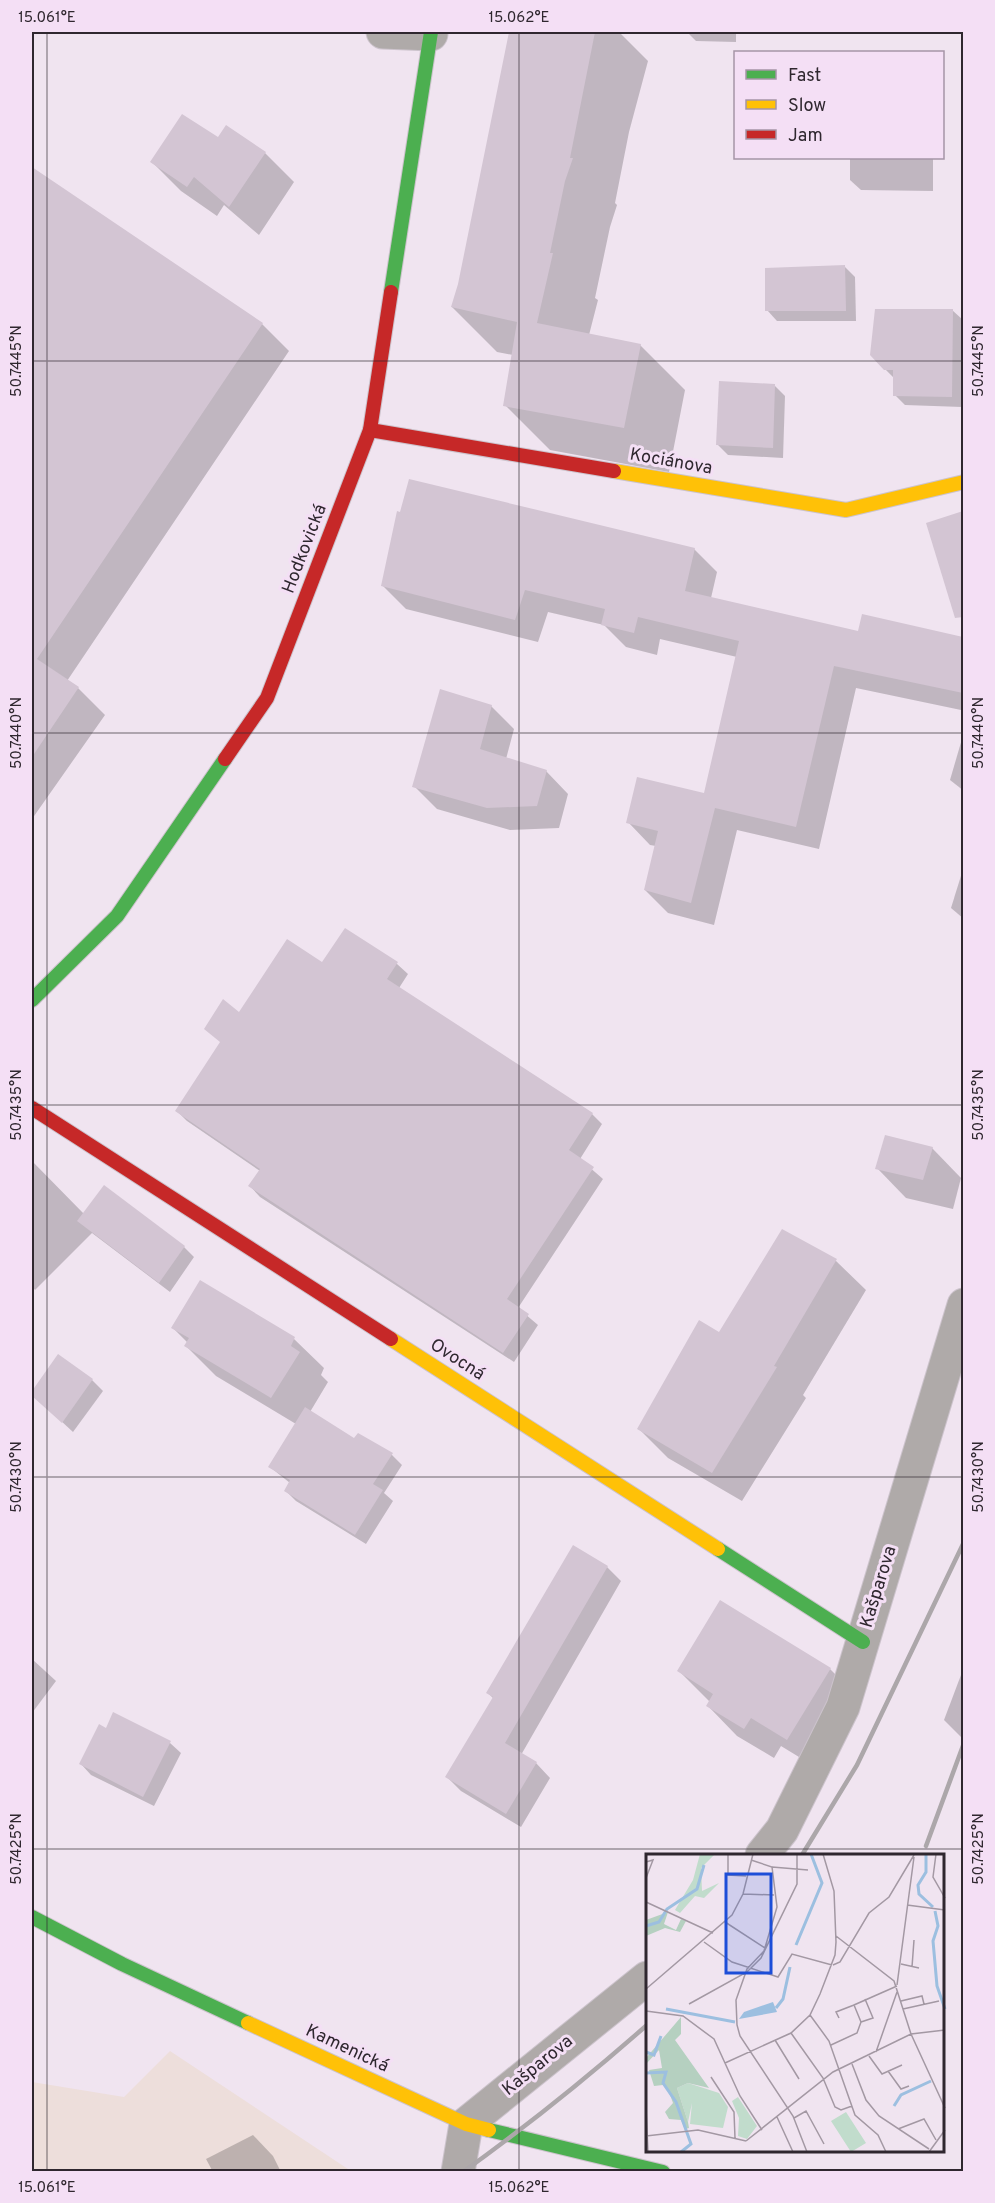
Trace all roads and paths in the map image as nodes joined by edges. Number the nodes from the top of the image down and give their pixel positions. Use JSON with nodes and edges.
{"nodes":[{"id":1,"x":383,"y":32,"type":"edge"},
{"id":2,"x":431,"y":33,"type":"edge"},
{"id":3,"x":370,"y":430,"type":"junction"},
{"id":4,"x":963,"y":482,"type":"edge"},
{"id":5,"x":32,"y":1000,"type":"edge"},
{"id":6,"x":32,"y":1108,"type":"edge"},
{"id":7,"x":963,"y":1305,"type":"edge"},
{"id":8,"x":863,"y":1642,"type":"junction"},
{"id":9,"x":763,"y":1854,"type":"edge"},
{"id":10,"x":32,"y":1917,"type":"edge"},
{"id":11,"x":646,"y":1979,"type":"edge"},
{"id":12,"x":466,"y":2124,"type":"junction"},
{"id":13,"x":458,"y":2172,"type":"edge"},
{"id":14,"x":663,"y":2172,"type":"edge"}],
"edges":[{"from":1,"to":2,"type":"street"},
{"from":2,"to":3,"type":"street","name":"Hodkovická"},
{"from":3,"to":4,"type":"street","name":"Kociánova"},
{"from":3,"to":5,"type":"street","name":"Hodkovická"},
{"from":6,"to":8,"type":"street","name":"Ovocná"},
{"from":7,"to":8,"type":"street","name":"Kašparova"},
{"from":8,"to":9,"type":"street","name":"Kašparova"},
{"from":10,"to":12,"type":"street","name":"Kamenická"},
{"from":11,"to":12,"type":"street","name":"Kašparova"},
{"from":12,"to":13,"type":"street"},
{"from":12,"to":14,"type":"street","name":"Kamenická"}]}
